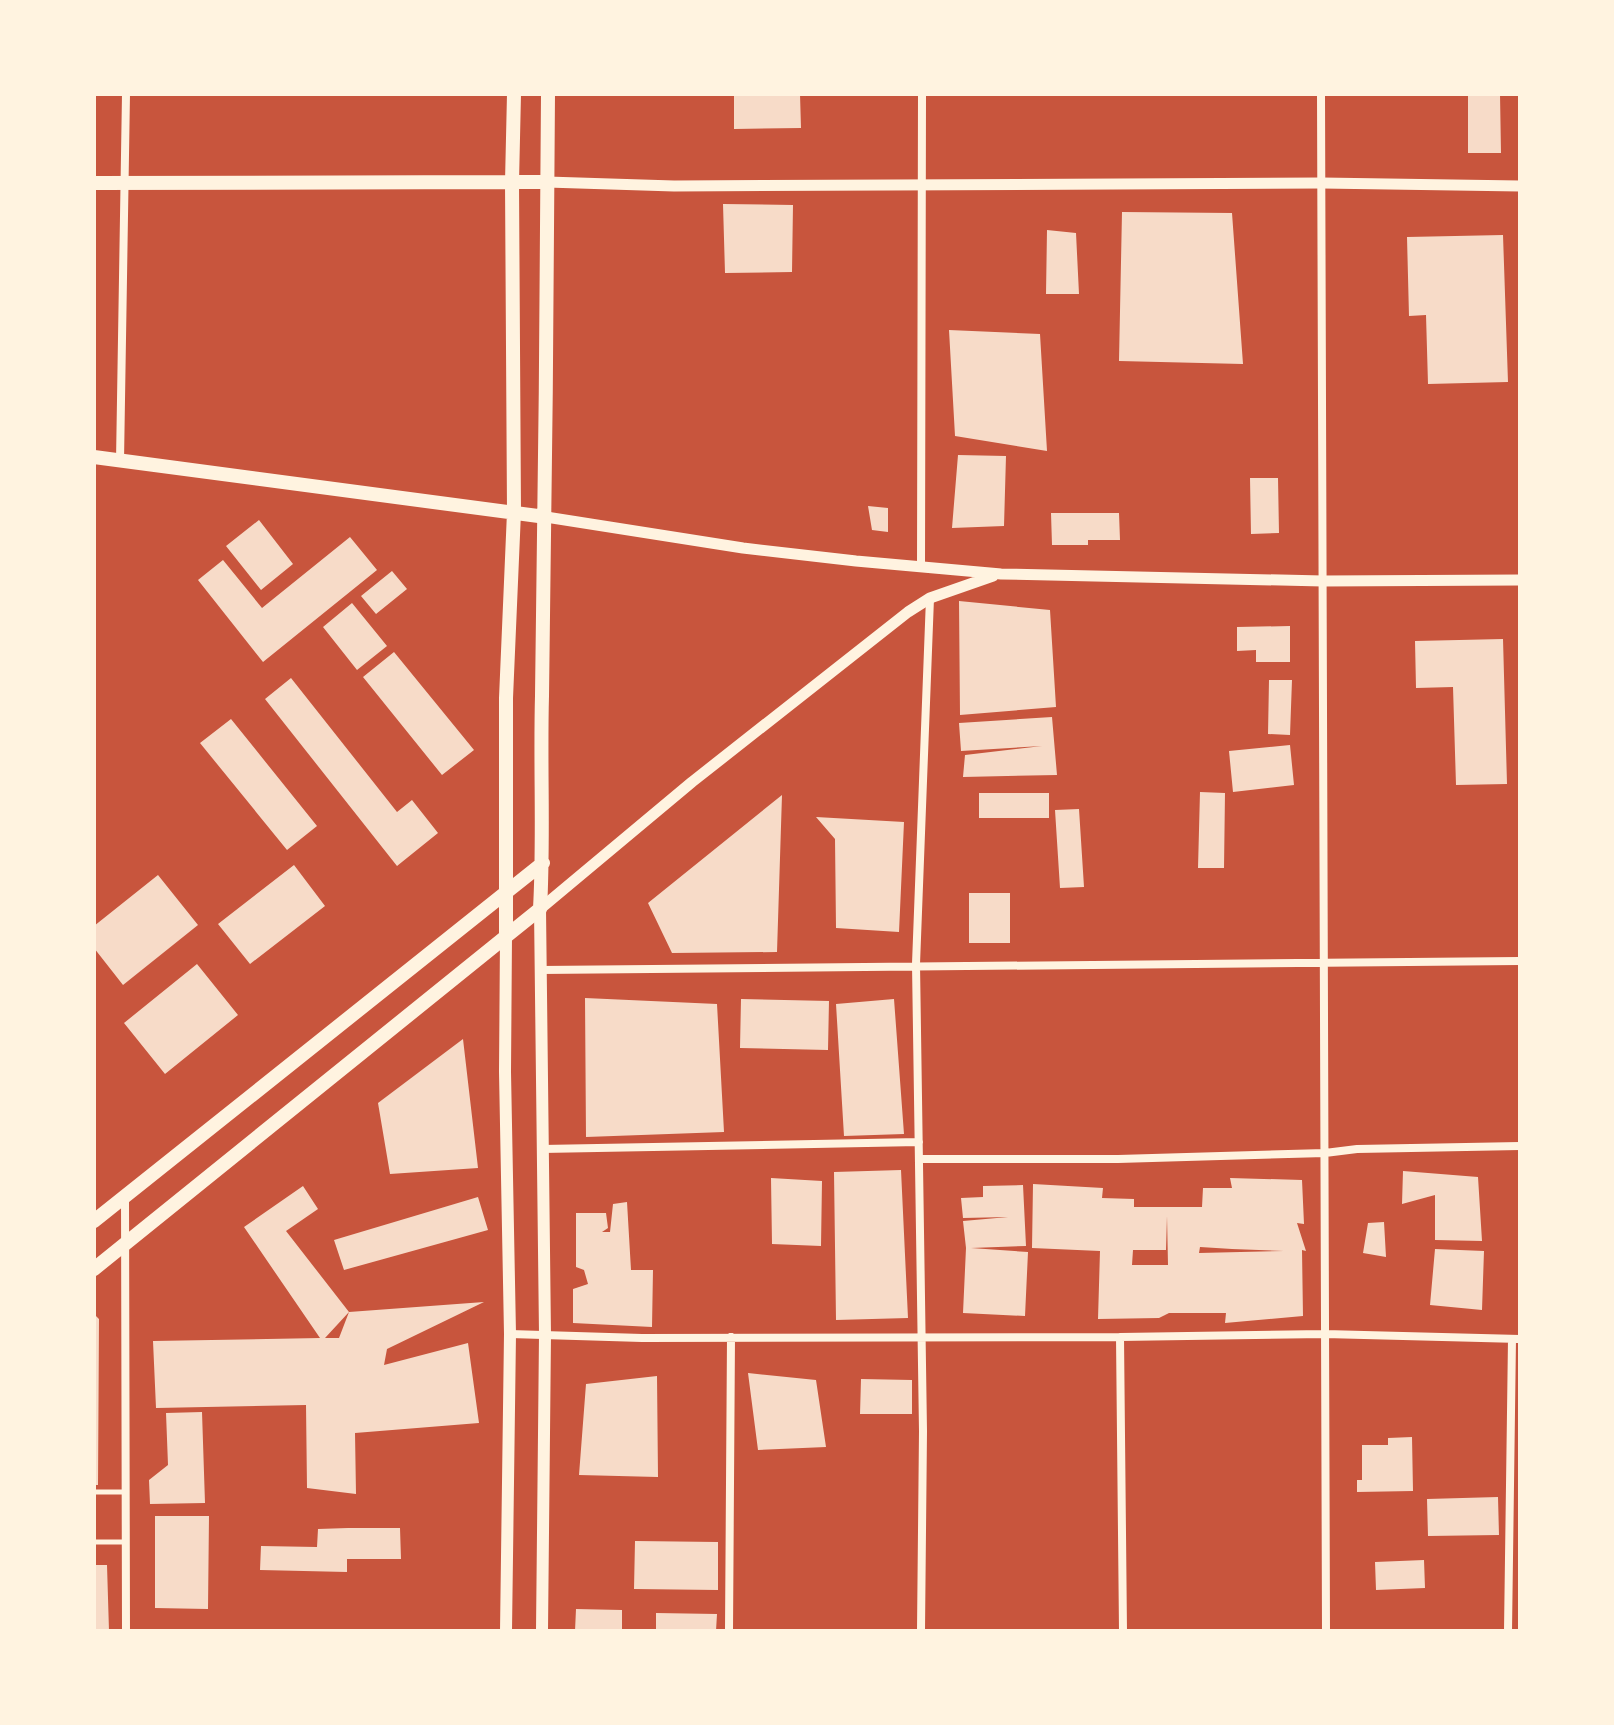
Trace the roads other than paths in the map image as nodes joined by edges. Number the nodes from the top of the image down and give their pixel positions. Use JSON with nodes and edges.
{"nodes":[{"id":1,"x":126,"y":94,"type":"edge"},
{"id":2,"x":514,"y":94,"type":"edge"},
{"id":3,"x":548,"y":94,"type":"edge"},
{"id":4,"x":922,"y":94,"type":"edge"},
{"id":5,"x":1321,"y":94,"type":"edge"},
{"id":6,"x":512,"y":182,"type":"junction"},
{"id":7,"x":547,"y":182,"type":"junction"},
{"id":8,"x":94,"y":183,"type":"edge"},
{"id":9,"x":125,"y":183,"type":"junction"},
{"id":10,"x":1322,"y":183,"type":"junction"},
{"id":11,"x":921,"y":185,"type":"junction"},
{"id":12,"x":1520,"y":186,"type":"edge"},
{"id":13,"x":94,"y":457,"type":"edge"},
{"id":14,"x":120,"y":461,"type":"junction"},
{"id":15,"x":514,"y":512,"type":"junction"},
{"id":16,"x":546,"y":517,"type":"junction"},
{"id":17,"x":921,"y":567,"type":"junction"},
{"id":18,"x":1001,"y":574,"type":"junction"},
{"id":19,"x":1520,"y":580,"type":"edge"},
{"id":20,"x":1323,"y":581,"type":"junction"},
{"id":21,"x":930,"y":598,"type":"junction"},
{"id":22,"x":543,"y":863,"type":"junction"},
{"id":23,"x":508,"y":891,"type":"junction"},
{"id":24,"x":540,"y":909,"type":"junction"},
{"id":25,"x":506,"y":936,"type":"junction"},
{"id":26,"x":1520,"y":961,"type":"edge"},
{"id":27,"x":1324,"y":963,"type":"junction"},
{"id":28,"x":916,"y":964,"type":"junction"},
{"id":29,"x":540,"y":970,"type":"junction"},
{"id":30,"x":919,"y":1142,"type":"junction"},
{"id":31,"x":1520,"y":1146,"type":"edge"},
{"id":32,"x":542,"y":1149,"type":"junction"},
{"id":33,"x":1325,"y":1153,"type":"junction"},
{"id":34,"x":919,"y":1159,"type":"junction"},
{"id":35,"x":125,"y":1196,"type":"junction"},
{"id":36,"x":94,"y":1221,"type":"edge"},
{"id":37,"x":125,"y":1245,"type":"junction"},
{"id":38,"x":94,"y":1269,"type":"edge"},
{"id":39,"x":510,"y":1334,"type":"junction"},
{"id":40,"x":1325,"y":1334,"type":"junction"},
{"id":41,"x":545,"y":1335,"type":"junction"},
{"id":42,"x":731,"y":1337,"type":"junction"},
{"id":43,"x":921,"y":1337,"type":"junction"},
{"id":44,"x":1120,"y":1337,"type":"junction"},
{"id":45,"x":1516,"y":1339,"type":"edge"},
{"id":46,"x":94,"y":1492,"type":"edge"},
{"id":47,"x":126,"y":1492,"type":"junction"},
{"id":48,"x":94,"y":1542,"type":"edge"},
{"id":49,"x":126,"y":1542,"type":"junction"},
{"id":50,"x":126,"y":1631,"type":"edge"},
{"id":51,"x":506,"y":1631,"type":"edge"},
{"id":52,"x":542,"y":1631,"type":"edge"},
{"id":53,"x":729,"y":1631,"type":"edge"},
{"id":54,"x":921,"y":1631,"type":"edge"},
{"id":55,"x":1123,"y":1631,"type":"edge"},
{"id":56,"x":1326,"y":1631,"type":"edge"},
{"id":57,"x":1508,"y":1631,"type":"edge"}],
"edges":[{"from":1,"to":9,"type":"street"},
{"from":2,"to":6,"type":"main road"},
{"from":3,"to":7,"type":"main road"},
{"from":4,"to":11,"type":"street"},
{"from":5,"to":10,"type":"street"},
{"from":6,"to":7,"type":"main road"},
{"from":6,"to":9,"type":"main road"},
{"from":6,"to":15,"type":"main road"},
{"from":7,"to":11,"type":"street"},
{"from":7,"to":16,"type":"main road"},
{"from":8,"to":9,"type":"main road"},
{"from":9,"to":14,"type":"street"},
{"from":10,"to":11,"type":"street"},
{"from":10,"to":12,"type":"street"},
{"from":10,"to":20,"type":"street"},
{"from":11,"to":17,"type":"street"},
{"from":13,"to":14,"type":"main road"},
{"from":14,"to":15,"type":"main road"},
{"from":15,"to":16,"type":"main road"},
{"from":15,"to":23,"type":"main road"},
{"from":16,"to":17,"type":"street"},
{"from":16,"to":22,"type":"main road"},
{"from":17,"to":18,"type":"street"},
{"from":18,"to":20,"type":"street"},
{"from":18,"to":21,"type":"street"},
{"from":19,"to":20,"type":"street"},
{"from":20,"to":27,"type":"street"},
{"from":21,"to":24,"type":"street"},
{"from":21,"to":28,"type":"street"},
{"from":22,"to":23,"type":"main road"},
{"from":22,"to":24,"type":"main road"},
{"from":23,"to":25,"type":"main road"},
{"from":23,"to":35,"type":"main road"},
{"from":24,"to":25,"type":"main road"},
{"from":24,"to":29,"type":"main road"},
{"from":25,"to":37,"type":"main road"},
{"from":25,"to":39,"type":"main road"},
{"from":26,"to":27,"type":"street"},
{"from":27,"to":28,"type":"street"},
{"from":27,"to":33,"type":"street"},
{"from":28,"to":29,"type":"street"},
{"from":28,"to":30,"type":"street"},
{"from":29,"to":32,"type":"main road"},
{"from":30,"to":32,"type":"street"},
{"from":30,"to":34,"type":"street"},
{"from":31,"to":33,"type":"street"},
{"from":32,"to":41,"type":"main road"},
{"from":33,"to":34,"type":"street"},
{"from":33,"to":40,"type":"street"},
{"from":34,"to":43,"type":"street"},
{"from":35,"to":36,"type":"main road"},
{"from":35,"to":37,"type":"street"},
{"from":37,"to":38,"type":"main road"},
{"from":37,"to":47,"type":"street"},
{"from":39,"to":41,"type":"street"},
{"from":39,"to":51,"type":"main road"},
{"from":40,"to":44,"type":"street"},
{"from":40,"to":45,"type":"street"},
{"from":40,"to":56,"type":"street"},
{"from":41,"to":42,"type":"street"},
{"from":41,"to":52,"type":"main road"},
{"from":42,"to":43,"type":"street"},
{"from":42,"to":53,"type":"street"},
{"from":43,"to":44,"type":"street"},
{"from":43,"to":54,"type":"street"},
{"from":44,"to":55,"type":"street"},
{"from":45,"to":57,"type":"street"},
{"from":46,"to":47,"type":"lane"},
{"from":47,"to":49,"type":"street"},
{"from":48,"to":49,"type":"lane"},
{"from":49,"to":50,"type":"street"}]}
